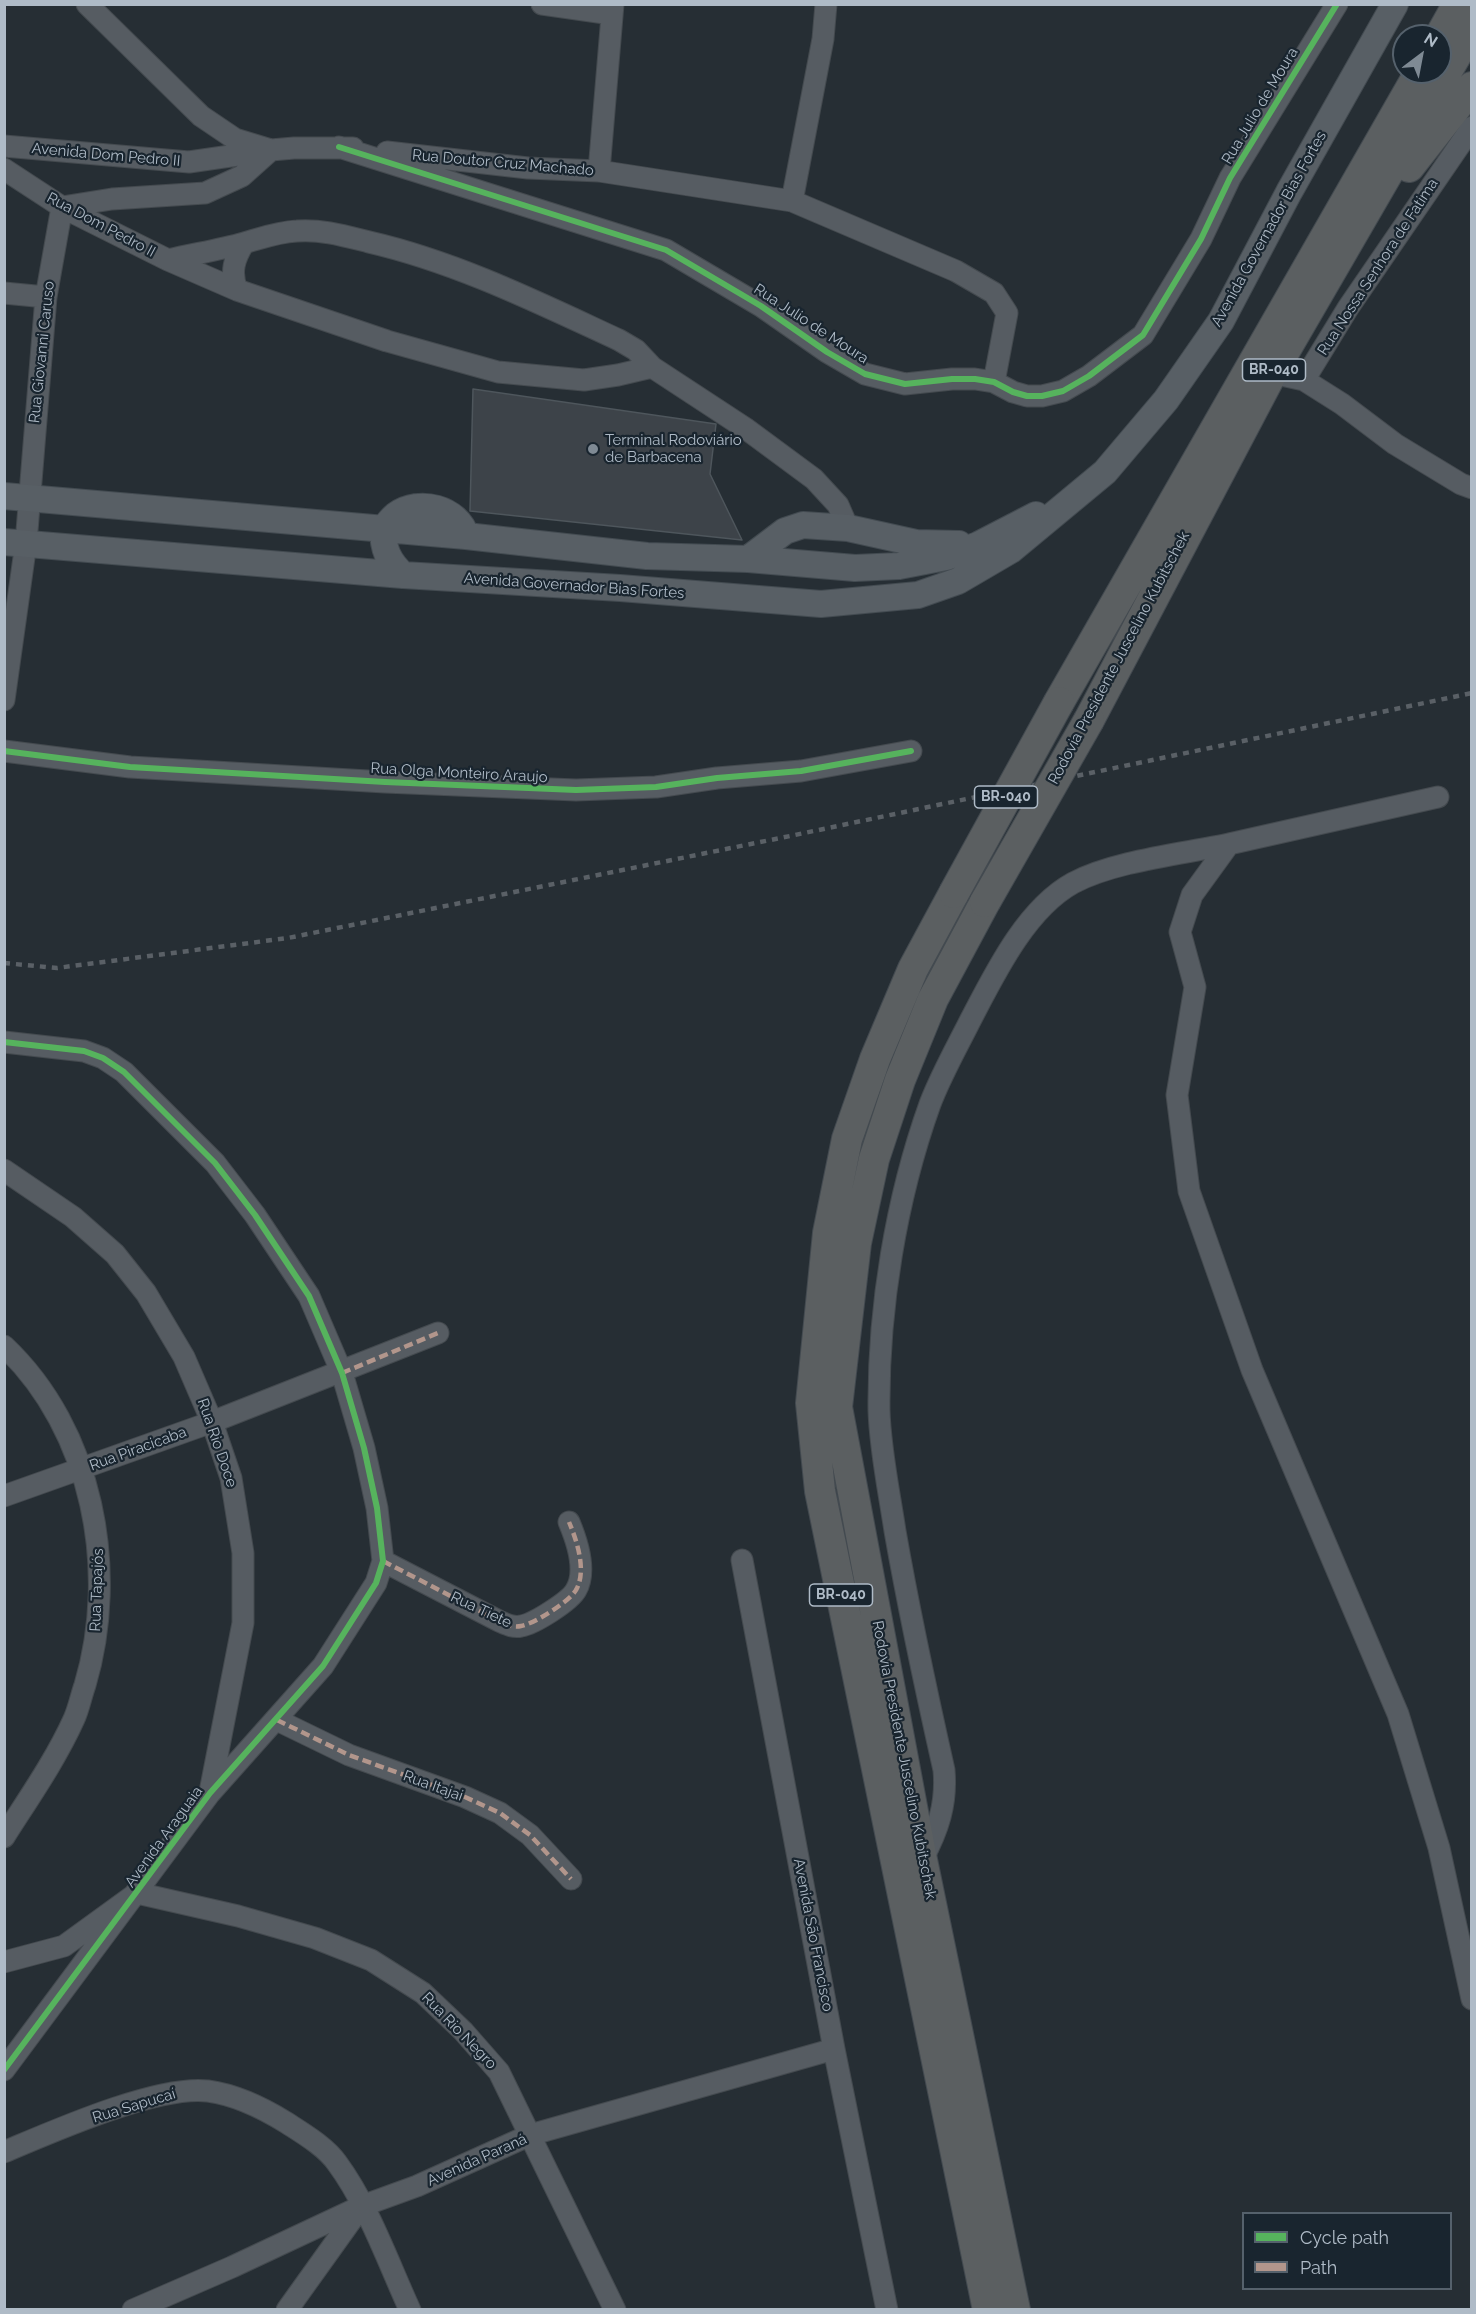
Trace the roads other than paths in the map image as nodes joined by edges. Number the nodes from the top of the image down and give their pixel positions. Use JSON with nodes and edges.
{"nodes":[{"id":1,"x":542,"y":4,"type":"edge"},
{"id":2,"x":826,"y":4,"type":"edge"},
{"id":3,"x":1337,"y":4,"type":"edge"},
{"id":4,"x":1395,"y":4,"type":"edge"},
{"id":5,"x":1458,"y":4,"type":"edge"},
{"id":6,"x":100,"y":9,"type":"edge"},
{"id":7,"x":613,"y":9,"type":"edge"},
{"id":8,"x":1447,"y":24,"type":"edge"},
{"id":9,"x":1472,"y":28,"type":"edge"},
{"id":10,"x":1413,"y":84,"type":"edge"},
{"id":11,"x":1472,"y":87,"type":"edge"},
{"id":12,"x":1472,"y":127,"type":"edge"},
{"id":13,"x":4,"y":147,"type":"edge"},
{"id":14,"x":339,"y":147,"type":"junction"},
{"id":15,"x":272,"y":150,"type":"junction"},
{"id":16,"x":4,"y":169,"type":"edge"},
{"id":17,"x":599,"y":171,"type":"junction"},
{"id":18,"x":792,"y":201,"type":"junction"},
{"id":19,"x":62,"y":207,"type":"junction"},
{"id":20,"x":244,"y":243,"type":"junction"},
{"id":21,"x":1344,"y":249,"type":"junction"},
{"id":22,"x":168,"y":260,"type":"junction"},
{"id":23,"x":237,"y":290,"type":"junction"},
{"id":24,"x":4,"y":293,"type":"edge"},
{"id":25,"x":46,"y":297,"type":"junction"},
{"id":26,"x":652,"y":366,"type":"junction"},
{"id":27,"x":1272,"y":373,"type":"junction"},
{"id":28,"x":1305,"y":380,"type":"junction"},
{"id":29,"x":994,"y":382,"type":"junction"},
{"id":30,"x":1105,"y":472,"type":"junction"},
{"id":31,"x":1472,"y":488,"type":"edge"},
{"id":32,"x":17,"y":497,"type":"edge"},
{"id":33,"x":848,"y":528,"type":"junction"},
{"id":34,"x":383,"y":530,"type":"junction"},
{"id":35,"x":15,"y":542,"type":"edge"},
{"id":36,"x":978,"y":544,"type":"junction"},
{"id":37,"x":748,"y":559,"type":"junction"},
{"id":38,"x":855,"y":568,"type":"junction"},
{"id":39,"x":403,"y":575,"type":"junction"},
{"id":40,"x":821,"y":604,"type":"junction"},
{"id":41,"x":4,"y":700,"type":"edge"},
{"id":42,"x":4,"y":751,"type":"edge"},
{"id":43,"x":911,"y":751,"type":"dead end"},
{"id":44,"x":1438,"y":797,"type":"dead end"},
{"id":45,"x":1229,"y":844,"type":"junction"},
{"id":46,"x":4,"y":1042,"type":"edge"},
{"id":47,"x":4,"y":1170,"type":"edge"},
{"id":48,"x":438,"y":1333,"type":"dead end"},
{"id":49,"x":4,"y":1346,"type":"edge"},
{"id":50,"x":342,"y":1373,"type":"junction"},
{"id":51,"x":212,"y":1422,"type":"junction"},
{"id":52,"x":82,"y":1470,"type":"junction"},
{"id":53,"x":4,"y":1496,"type":"edge"},
{"id":54,"x":569,"y":1522,"type":"dead end"},
{"id":55,"x":742,"y":1560,"type":"dead end"},
{"id":56,"x":383,"y":1561,"type":"junction"},
{"id":57,"x":277,"y":1720,"type":"junction"},
{"id":58,"x":210,"y":1792,"type":"junction"},
{"id":59,"x":4,"y":1837,"type":"edge"},
{"id":60,"x":922,"y":1860,"type":"junction"},
{"id":61,"x":571,"y":1880,"type":"dead end"},
{"id":62,"x":137,"y":1893,"type":"junction"},
{"id":63,"x":4,"y":1962,"type":"edge"},
{"id":64,"x":1472,"y":1999,"type":"edge"},
{"id":65,"x":834,"y":2049,"type":"junction"},
{"id":66,"x":4,"y":2070,"type":"edge"},
{"id":67,"x":530,"y":2135,"type":"junction"},
{"id":68,"x":4,"y":2152,"type":"edge"},
{"id":69,"x":362,"y":2206,"type":"junction"},
{"id":70,"x":133,"y":2310,"type":"edge"},
{"id":71,"x":286,"y":2310,"type":"edge"},
{"id":72,"x":410,"y":2310,"type":"edge"},
{"id":73,"x":615,"y":2310,"type":"edge"},
{"id":74,"x":887,"y":2310,"type":"edge"},
{"id":75,"x":988,"y":2310,"type":"edge"},
{"id":76,"x":1015,"y":2310,"type":"edge"}],
"edges":[{"from":1,"to":7,"type":"street"},
{"from":2,"to":18,"type":"street"},
{"from":3,"to":29,"type":"street","name":"Rua Julio de Moura"},
{"from":4,"to":30,"type":"main road","name":"Avenida Governador Bias Fortes"},
{"from":5,"to":8,"type":"highway"},
{"from":6,"to":15,"type":"street","name":"Rua Doutor Cruz Machado"},
{"from":7,"to":17,"type":"street"},
{"from":9,"to":21,"type":"highway","name":"Rodovia Presidente Juscelino Kubitschek","number":"BR-040"},
{"from":10,"to":75,"type":"highway","name":"Rodovia Presidente Juscelino Kubitschek","number":"BR-040","bridge":true},
{"from":11,"to":21,"type":"highway"},
{"from":12,"to":28,"type":"street","name":"Rua Nossa Senhora de Fatima"},
{"from":13,"to":15,"type":"street","name":"Avenida Dom Pedro II"},
{"from":14,"to":15,"type":"street","name":"Rua Doutor Cruz Machado"},
{"from":14,"to":17,"type":"street","name":"Rua Doutor Cruz Machado"},
{"from":14,"to":29,"type":"street","name":"Rua Julio de Moura"},
{"from":15,"to":19,"type":"street"},
{"from":16,"to":19,"type":"street","name":"Rua Dom Pedro II"},
{"from":17,"to":18,"type":"street","name":"Rua Doutor Cruz Machado"},
{"from":18,"to":29,"type":"street","name":"Rua Doutor Cruz Machado"},
{"from":19,"to":22,"type":"street","name":"Rua Dom Pedro II"},
{"from":19,"to":25,"type":"street","name":"Rua Giovanni Caruso"},
{"from":20,"to":22,"type":"street"},
{"from":20,"to":23,"type":"street"},
{"from":20,"to":26,"type":"street"},
{"from":21,"to":27,"type":"highway","name":"Rodovia Presidente Juscelino Kubitschek","number":"BR-040"},
{"from":22,"to":23,"type":"street","name":"Rua Dom Pedro II"},
{"from":23,"to":26,"type":"street","name":"Rua Dom Pedro II"},
{"from":24,"to":25,"type":"street"},
{"from":25,"to":32,"type":"street","name":"Rua Giovanni Caruso"},
{"from":26,"to":33,"type":"street"},
{"from":27,"to":28,"type":"street"},
{"from":27,"to":60,"type":"highway","name":"Rodovia Presidente Juscelino Kubitschek","number":"BR-040","bridge":true},
{"from":28,"to":31,"type":"street"},
{"from":30,"to":36,"type":"main road","name":"Avenida Governador Bias Fortes"},
{"from":30,"to":40,"type":"main road","name":"Avenida Governador Bias Fortes"},
{"from":32,"to":34,"type":"main road","name":"Avenida Governador Bias Fortes"},
{"from":32,"to":35,"type":"street","name":"Rua Giovanni Caruso"},
{"from":33,"to":36,"type":"main road"},
{"from":33,"to":37,"type":"main road"},
{"from":33,"to":38,"type":"main road"},
{"from":34,"to":37,"type":"main road","name":"Avenida Governador Bias Fortes"},
{"from":34,"to":39,"type":"main road"},
{"from":35,"to":39,"type":"main road","name":"Avenida Governador Bias Fortes"},
{"from":35,"to":41,"type":"street","name":"Rua Giovanni Caruso"},
{"from":36,"to":38,"type":"main road","name":"Avenida Governador Bias Fortes"},
{"from":37,"to":38,"type":"main road","name":"Avenida Governador Bias Fortes"},
{"from":38,"to":40,"type":"main road"},
{"from":39,"to":40,"type":"main road","name":"Avenida Governador Bias Fortes"},
{"from":42,"to":43,"type":"street","name":"Rua Olga Monteiro Araujo"},
{"from":44,"to":45,"type":"street"},
{"from":45,"to":60,"type":"street"},
{"from":45,"to":64,"type":"street"},
{"from":46,"to":50,"type":"street"},
{"from":47,"to":51,"type":"street","name":"Rua Rio Doce"},
{"from":48,"to":50,"type":"street","name":"Rua Piracicaba"},
{"from":49,"to":52,"type":"street","name":"Rua Tapajós"},
{"from":50,"to":51,"type":"street","name":"Rua Piracicaba"},
{"from":50,"to":56,"type":"street"},
{"from":51,"to":52,"type":"street","name":"Rua Piracicaba"},
{"from":51,"to":58,"type":"street","name":"Rua Rio Doce"},
{"from":52,"to":53,"type":"street","name":"Rua Piracicaba"},
{"from":52,"to":59,"type":"street","name":"Rua Tapajós"},
{"from":54,"to":56,"type":"street","name":"Rua Tiete"},
{"from":55,"to":65,"type":"street","name":"Avenida São Francisco"},
{"from":56,"to":57,"type":"street","name":"Avenida Araguaia"},
{"from":57,"to":58,"type":"street","name":"Avenida Araguaia"},
{"from":57,"to":61,"type":"street","name":"Rua Itajai"},
{"from":58,"to":62,"type":"street","name":"Avenida Araguaia"},
{"from":60,"to":76,"type":"highway","name":"Rodovia Presidente Juscelino Kubitschek","number":"BR-040"},
{"from":62,"to":63,"type":"street"},
{"from":62,"to":66,"type":"street","name":"Avenida Araguaia"},
{"from":62,"to":67,"type":"street","name":"Rua Rio Negro"},
{"from":65,"to":67,"type":"street","name":"Avenida Paraná"},
{"from":65,"to":74,"type":"street","name":"Avenida São Francisco"},
{"from":67,"to":69,"type":"street","name":"Avenida Paraná"},
{"from":67,"to":73,"type":"street","name":"Rua Rio Negro"},
{"from":68,"to":69,"type":"street","name":"Rua Sapucaí"},
{"from":69,"to":70,"type":"street","name":"Avenida Paraná"},
{"from":69,"to":71,"type":"street"},
{"from":69,"to":72,"type":"street","name":"Rua Sapucaí"}]}
